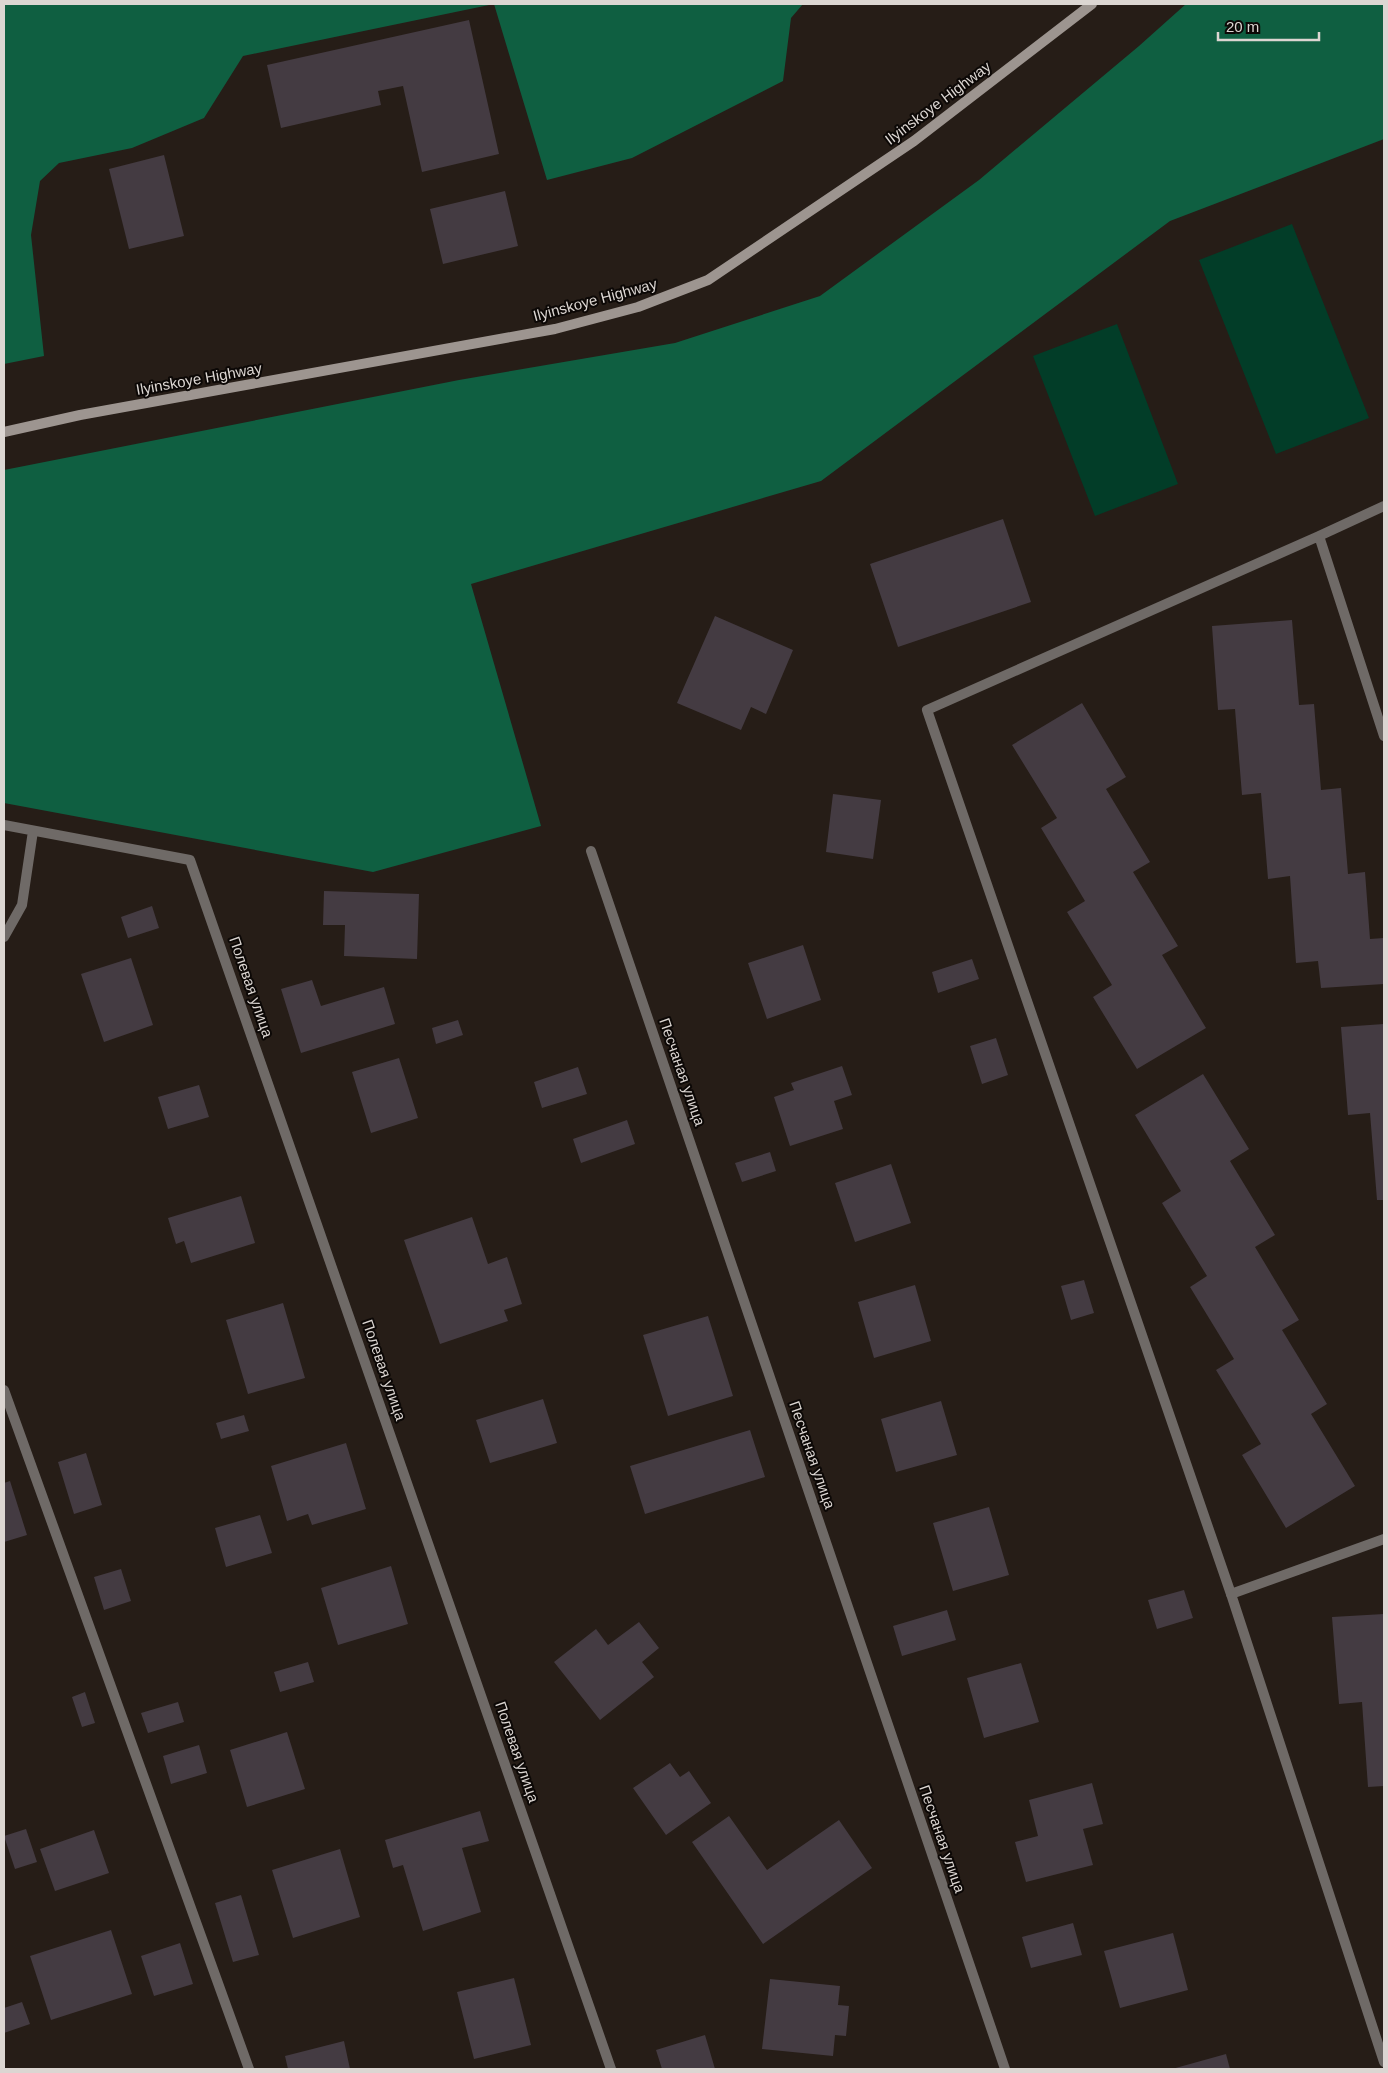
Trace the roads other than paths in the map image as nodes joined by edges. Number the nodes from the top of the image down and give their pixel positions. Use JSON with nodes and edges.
{"nodes":[{"id":1,"x":1092,"y":4,"type":"edge"},
{"id":2,"x":4,"y":432,"type":"edge"},
{"id":3,"x":1384,"y":506,"type":"edge"},
{"id":4,"x":1319,"y":536,"type":"junction"},
{"id":5,"x":1384,"y":736,"type":"edge"},
{"id":6,"x":4,"y":825,"type":"edge"},
{"id":7,"x":33,"y":831,"type":"junction"},
{"id":8,"x":591,"y":851,"type":"dead end"},
{"id":9,"x":4,"y":936,"type":"edge"},
{"id":10,"x":4,"y":1390,"type":"edge"},
{"id":11,"x":1384,"y":1539,"type":"edge"},
{"id":12,"x":1231,"y":1594,"type":"junction"},
{"id":13,"x":1384,"y":2062,"type":"edge"},
{"id":14,"x":250,"y":2069,"type":"edge"},
{"id":15,"x":611,"y":2069,"type":"edge"},
{"id":16,"x":1005,"y":2069,"type":"edge"}],
"edges":[{"from":1,"to":2,"type":"main road","name":"Ilyinskoye Highway"},
{"from":3,"to":4,"type":"street"},
{"from":4,"to":5,"type":"street"},
{"from":4,"to":12,"type":"street"},
{"from":6,"to":7,"type":"street","name":"Полевая улица"},
{"from":7,"to":9,"type":"street"},
{"from":7,"to":15,"type":"street","name":"Полевая улица"},
{"from":8,"to":16,"type":"street","name":"Песчаная улица"},
{"from":10,"to":14,"type":"street"},
{"from":11,"to":12,"type":"street"},
{"from":12,"to":13,"type":"street"}]}
